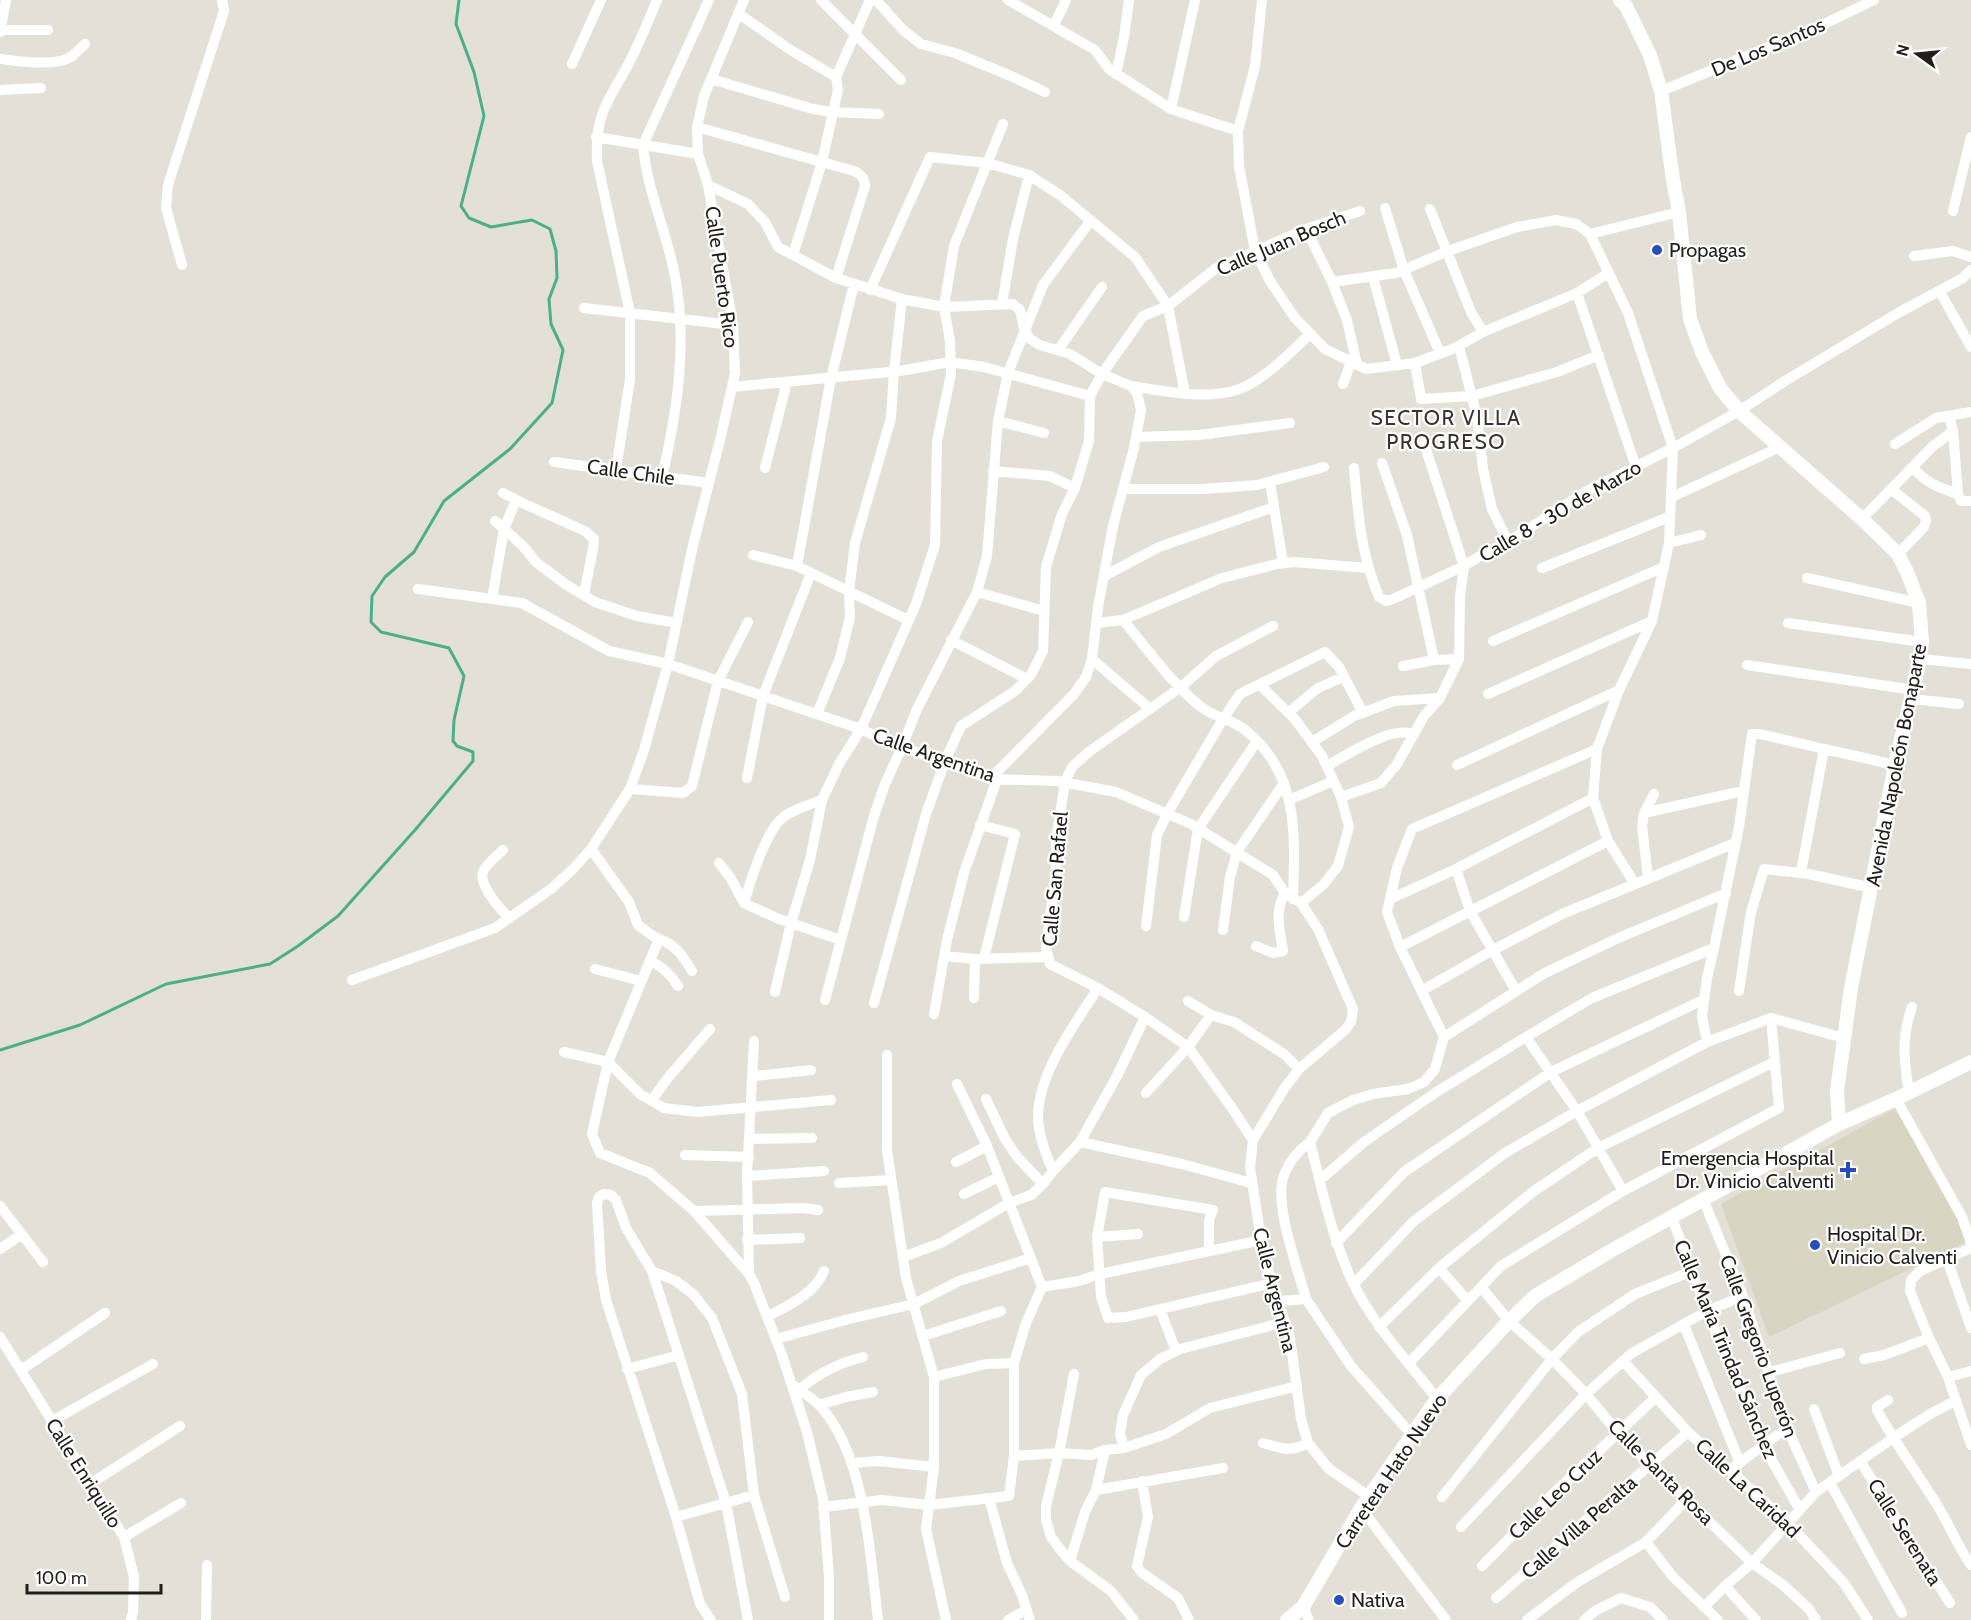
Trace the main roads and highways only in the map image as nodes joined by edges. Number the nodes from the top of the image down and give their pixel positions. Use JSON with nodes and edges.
{"nodes":[{"id":1,"x":1620,"y":0,"type":"edge"},
{"id":2,"x":1971,"y":1062,"type":"edge"},
{"id":3,"x":1839,"y":1124,"type":"junction"},
{"id":4,"x":1287,"y":1620,"type":"edge"}],
"edges":[{"from":1,"to":3,"type":"main road","name":"Avenida Napoleón Bonaparte"},
{"from":2,"to":3,"type":"main road","name":"Carretera Hato Nuevo"},
{"from":3,"to":4,"type":"main road","name":"Carretera Hato Nuevo"}]}
